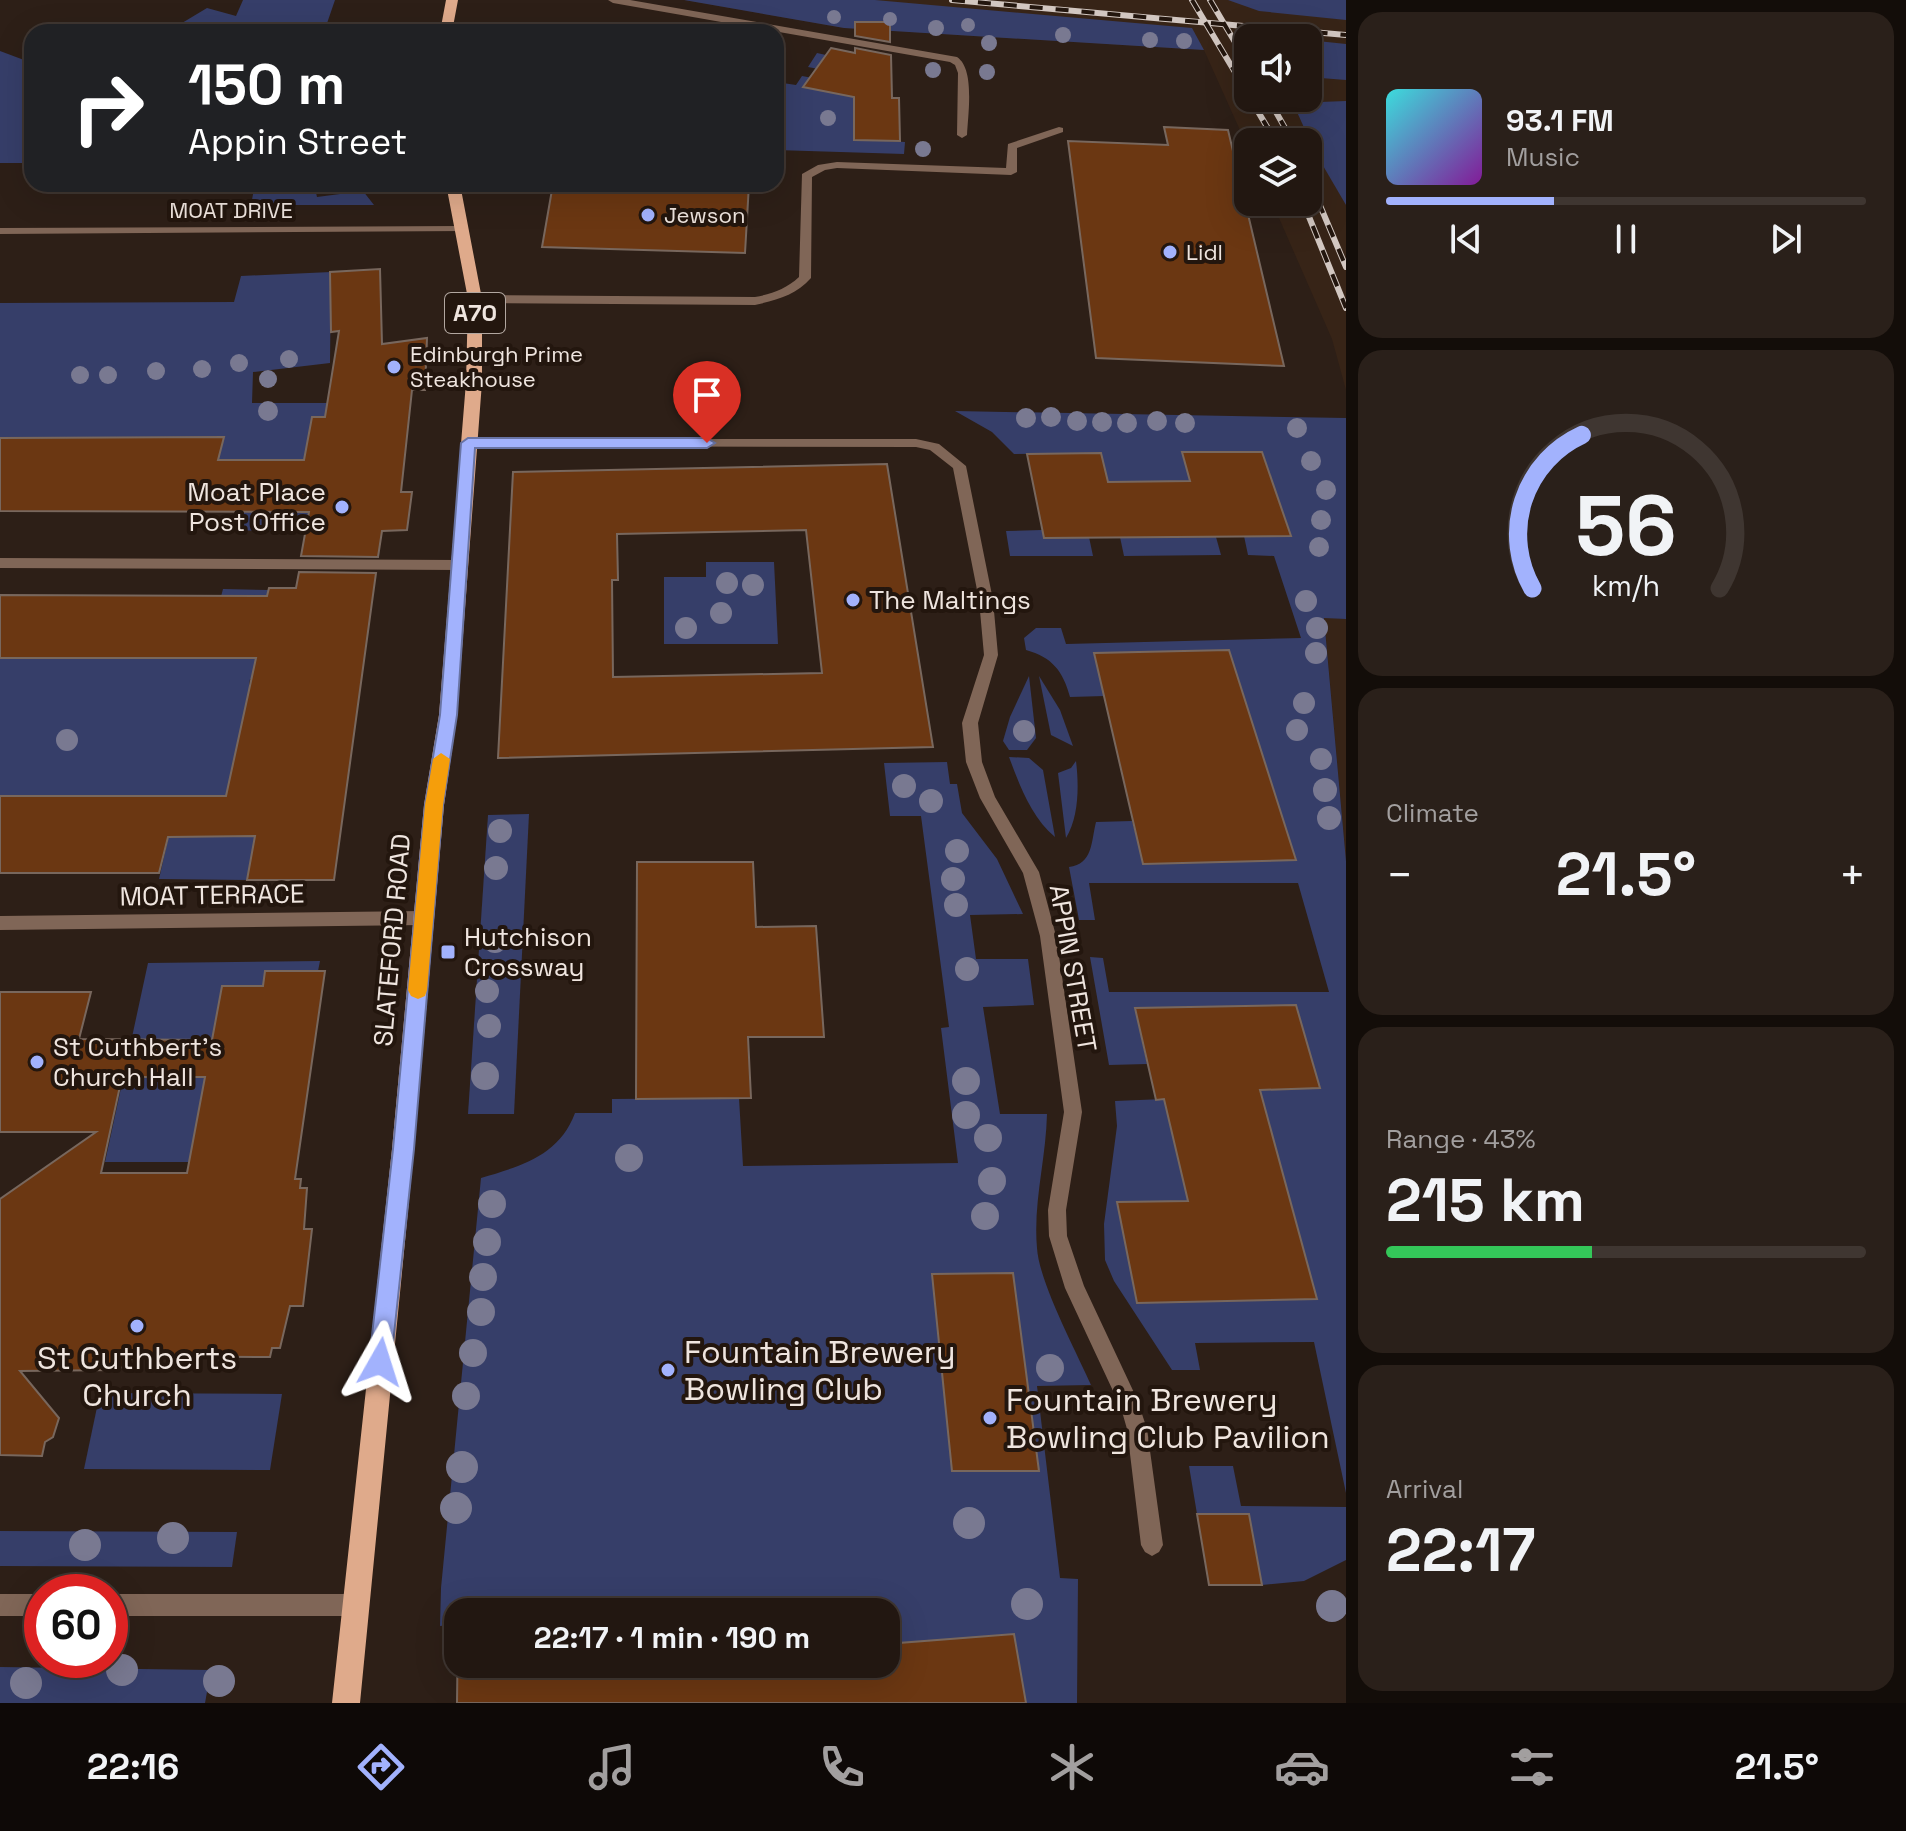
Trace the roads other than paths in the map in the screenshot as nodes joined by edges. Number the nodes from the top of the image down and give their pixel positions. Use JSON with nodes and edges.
{"nodes":[{"id":1,"x":452,"y":0,"type":"edge"},
{"id":2,"x":613,"y":0,"type":"edge"},
{"id":3,"x":448,"y":24,"type":"edge"},
{"id":4,"x":751,"y":24,"type":"edge"},
{"id":5,"x":784,"y":30,"type":"edge"},
{"id":6,"x":1059,"y":130,"type":"dead end"},
{"id":7,"x":962,"y":135,"type":"dead end"},
{"id":8,"x":455,"y":192,"type":"edge"},
{"id":9,"x":462,"y":229,"type":"junction"},
{"id":10,"x":0,"y":231,"type":"edge"},
{"id":11,"x":475,"y":299,"type":"junction"},
{"id":12,"x":468,"y":443,"type":"junction"},
{"id":13,"x":0,"y":563,"type":"edge"},
{"id":14,"x":460,"y":565,"type":"junction"},
{"id":15,"x":424,"y":918,"type":"junction"},
{"id":16,"x":0,"y":923,"type":"edge"},
{"id":17,"x":1152,"y":1545,"type":"dead end"},
{"id":18,"x":0,"y":1605,"type":"edge"},
{"id":19,"x":24,"y":1605,"type":"edge"},
{"id":20,"x":128,"y":1605,"type":"edge"},
{"id":21,"x":354,"y":1605,"type":"junction"},
{"id":22,"x":346,"y":1703,"type":"edge"}],
"edges":[{"from":1,"to":3,"type":"main road"},
{"from":2,"to":4,"type":"street"},
{"from":5,"to":7,"type":"street"},
{"from":6,"to":11,"type":"street"},
{"from":8,"to":9,"type":"main road","name":"SLATEFORD ROAD","number":"A70"},
{"from":9,"to":10,"type":"street","name":"MOAT DRIVE"},
{"from":9,"to":11,"type":"main road","name":"SLATEFORD ROAD","number":"A70"},
{"from":11,"to":12,"type":"main road","name":"SLATEFORD ROAD","number":"A70"},
{"from":12,"to":14,"type":"main road","name":"SLATEFORD ROAD","number":"A70"},
{"from":12,"to":17,"type":"street","name":"APPIN STREET"},
{"from":13,"to":14,"type":"street"},
{"from":14,"to":15,"type":"main road","name":"SLATEFORD ROAD","number":"A70"},
{"from":15,"to":16,"type":"street","name":"MOAT TERRACE"},
{"from":15,"to":21,"type":"main road","name":"SLATEFORD ROAD","number":"A70"},
{"from":18,"to":19,"type":"street"},
{"from":20,"to":21,"type":"street"},
{"from":21,"to":22,"type":"main road","name":"SLATEFORD ROAD","number":"A70"}]}
